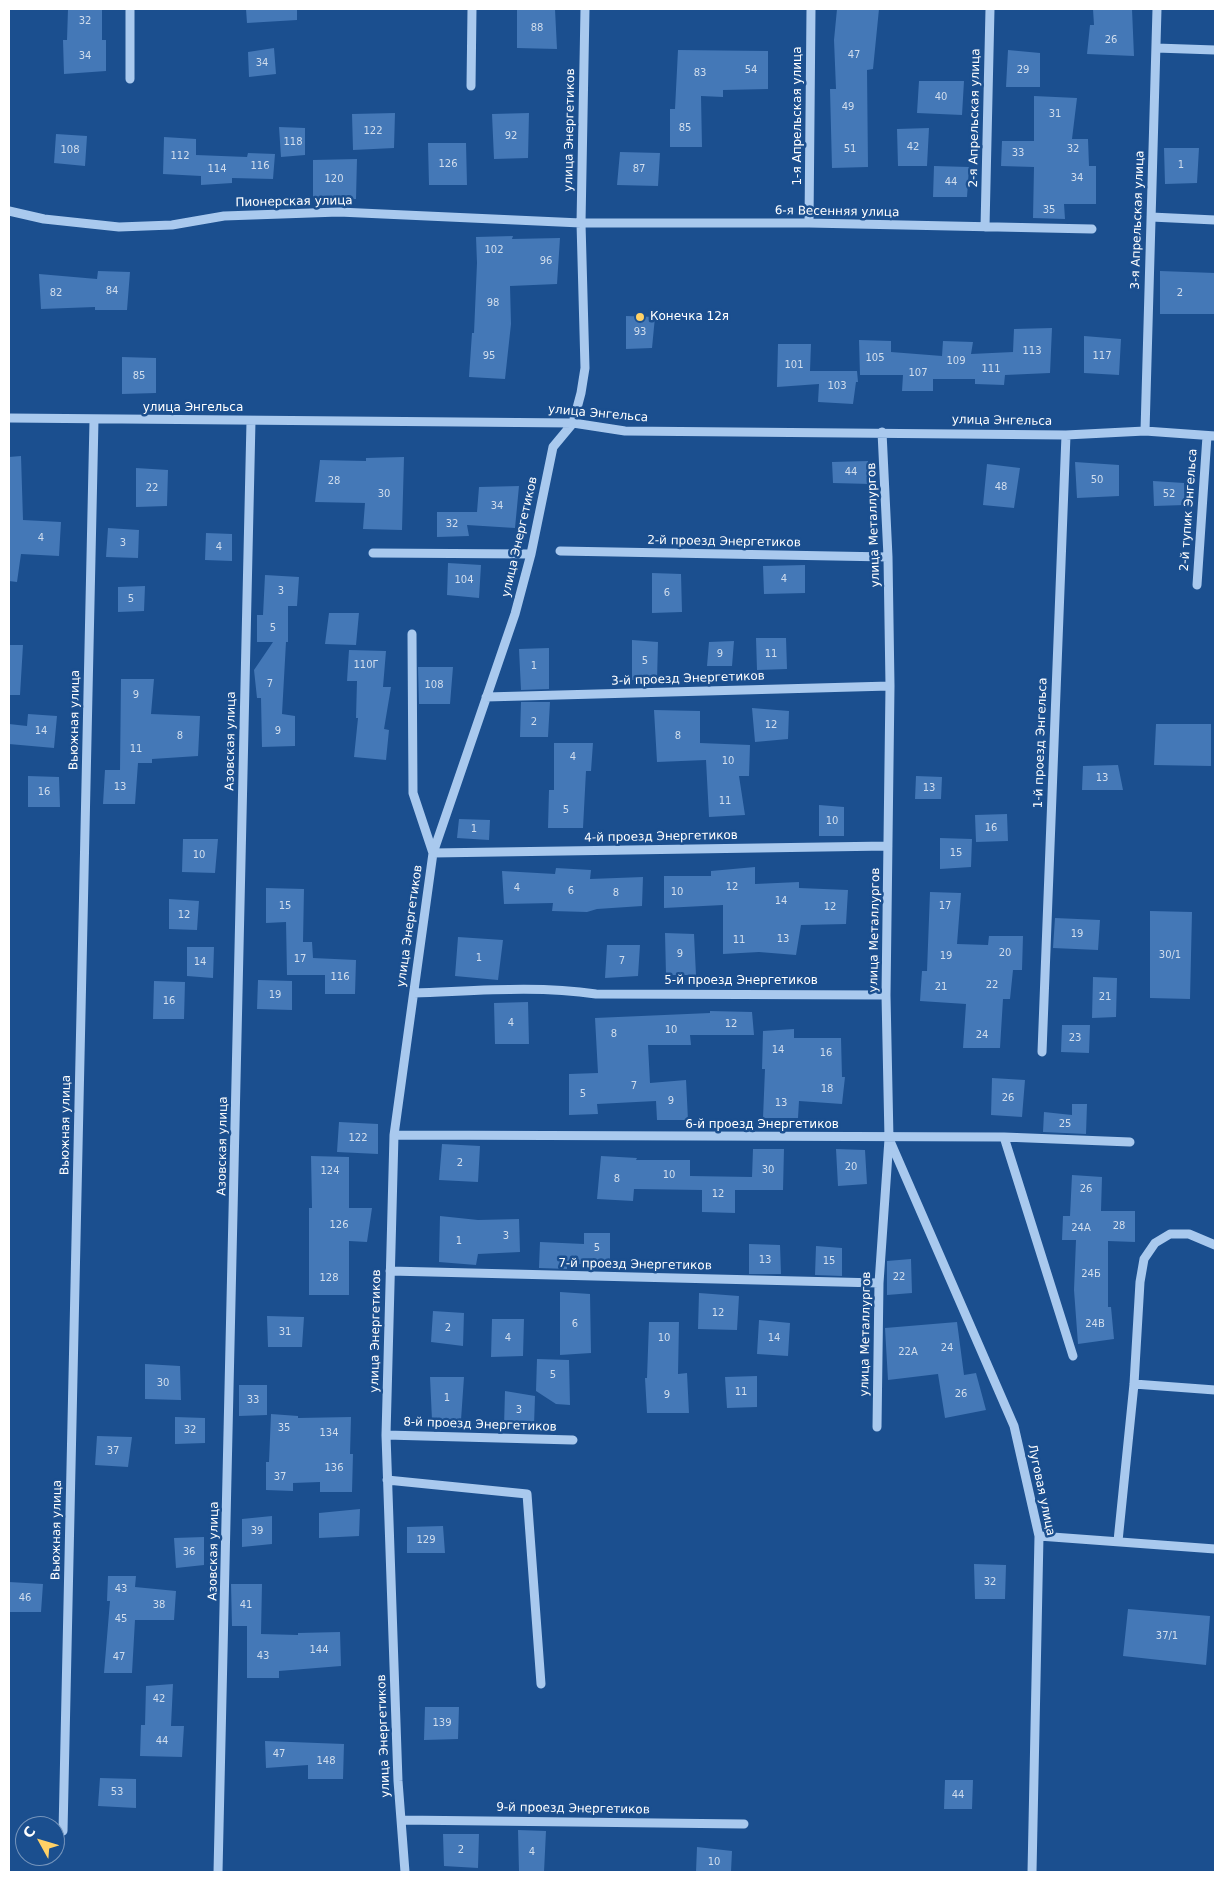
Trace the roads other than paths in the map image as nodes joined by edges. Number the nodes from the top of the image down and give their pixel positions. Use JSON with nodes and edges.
{"nodes":[{"id":1,"x":130,"y":9,"type":"edge"},
{"id":2,"x":472,"y":9,"type":"edge"},
{"id":3,"x":585,"y":9,"type":"edge"},
{"id":4,"x":811,"y":9,"type":"edge"},
{"id":5,"x":990,"y":9,"type":"edge"},
{"id":6,"x":1157,"y":9,"type":"edge"},
{"id":7,"x":1156,"y":48,"type":"junction"},
{"id":8,"x":1215,"y":50,"type":"edge"},
{"id":9,"x":130,"y":79,"type":"dead end"},
{"id":10,"x":471,"y":86,"type":"dead end"},
{"id":11,"x":9,"y":211,"type":"edge"},
{"id":12,"x":1150,"y":217,"type":"junction"},
{"id":13,"x":1215,"y":220,"type":"edge"},
{"id":14,"x":581,"y":223,"type":"junction"},
{"id":15,"x":810,"y":223,"type":"junction"},
{"id":16,"x":986,"y":227,"type":"junction"},
{"id":17,"x":1092,"y":228,"type":"dead end"},
{"id":18,"x":9,"y":418,"type":"edge"},
{"id":19,"x":94,"y":420,"type":"junction"},
{"id":20,"x":251,"y":421,"type":"junction"},
{"id":21,"x":573,"y":423,"type":"junction"},
{"id":22,"x":1145,"y":431,"type":"junction"},
{"id":23,"x":882,"y":432,"type":"junction"},
{"id":24,"x":1066,"y":435,"type":"junction"},
{"id":25,"x":1211,"y":436,"type":"edge"},
{"id":26,"x":560,"y":551,"type":"dead end"},
{"id":27,"x":373,"y":553,"type":"dead end"},
{"id":28,"x":531,"y":554,"type":"junction"},
{"id":29,"x":888,"y":557,"type":"junction"},
{"id":30,"x":1197,"y":585,"type":"dead end"},
{"id":31,"x":412,"y":634,"type":"dead end"},
{"id":32,"x":890,"y":686,"type":"junction"},
{"id":33,"x":486,"y":697,"type":"junction"},
{"id":34,"x":888,"y":846,"type":"junction"},
{"id":35,"x":433,"y":853,"type":"junction"},
{"id":36,"x":414,"y":993,"type":"junction"},
{"id":37,"x":886,"y":995,"type":"junction"},
{"id":38,"x":1042,"y":1052,"type":"dead end"},
{"id":39,"x":394,"y":1135,"type":"junction"},
{"id":40,"x":1004,"y":1137,"type":"junction"},
{"id":41,"x":889,"y":1139,"type":"junction"},
{"id":42,"x":1130,"y":1142,"type":"dead end"},
{"id":43,"x":1215,"y":1245,"type":"edge"},
{"id":44,"x":390,"y":1271,"type":"junction"},
{"id":45,"x":879,"y":1283,"type":"junction"},
{"id":46,"x":1073,"y":1356,"type":"dead end"},
{"id":47,"x":1134,"y":1384,"type":"junction"},
{"id":48,"x":1215,"y":1390,"type":"edge"},
{"id":49,"x":877,"y":1427,"type":"dead end"},
{"id":50,"x":386,"y":1435,"type":"junction"},
{"id":51,"x":573,"y":1440,"type":"dead end"},
{"id":52,"x":387,"y":1480,"type":"junction"},
{"id":53,"x":1040,"y":1536,"type":"junction"},
{"id":54,"x":1118,"y":1542,"type":"junction"},
{"id":55,"x":1215,"y":1549,"type":"edge"},
{"id":56,"x":540,"y":1684,"type":"dead end"},
{"id":57,"x":63,"y":1816,"type":"edge"},
{"id":58,"x":401,"y":1820,"type":"junction"},
{"id":59,"x":744,"y":1824,"type":"dead end"},
{"id":60,"x":218,"y":1872,"type":"edge"},
{"id":61,"x":405,"y":1872,"type":"edge"},
{"id":62,"x":1032,"y":1872,"type":"edge"}],
"edges":[{"from":1,"to":9,"type":"street"},
{"from":2,"to":10,"type":"street"},
{"from":3,"to":14,"type":"street","name":"улица Энергетиков"},
{"from":4,"to":15,"type":"street","name":"1-я Апрельская улица"},
{"from":5,"to":16,"type":"street","name":"2-я Апрельская улица"},
{"from":6,"to":7,"type":"street","name":"3-я Апрельская улица"},
{"from":7,"to":8,"type":"street"},
{"from":7,"to":12,"type":"street","name":"3-я Апрельская улица"},
{"from":11,"to":14,"type":"street","name":"Пионерская улица"},
{"from":12,"to":13,"type":"street"},
{"from":12,"to":22,"type":"street","name":"3-я Апрельская улица"},
{"from":14,"to":15,"type":"street","name":"6-я Весенняя улица"},
{"from":14,"to":21,"type":"street","name":"улица Энергетиков"},
{"from":15,"to":16,"type":"street","name":"6-я Весенняя улица"},
{"from":16,"to":17,"type":"street","name":"6-я Весенняя улица"},
{"from":18,"to":19,"type":"street","name":"улица Энгельса"},
{"from":19,"to":20,"type":"street","name":"улица Энгельса"},
{"from":19,"to":57,"type":"street","name":"Вьюжная улица"},
{"from":20,"to":21,"type":"street","name":"улица Энгельса"},
{"from":20,"to":60,"type":"street","name":"Азовская улица"},
{"from":21,"to":23,"type":"street","name":"улица Энгельса"},
{"from":21,"to":28,"type":"street","name":"улица Энергетиков"},
{"from":22,"to":24,"type":"street","name":"улица Энгельса"},
{"from":22,"to":25,"type":"street","name":"улица Энгельса"},
{"from":23,"to":24,"type":"street","name":"улица Энгельса"},
{"from":23,"to":29,"type":"street","name":"улица Металлургов"},
{"from":24,"to":38,"type":"street","name":"1-й проезд Энгельса"},
{"from":25,"to":30,"type":"street","name":"2-й тупик Энгельса"},
{"from":26,"to":29,"type":"street","name":"2-й проезд Энергетиков"},
{"from":27,"to":28,"type":"street"},
{"from":28,"to":33,"type":"street","name":"улица Энергетиков"},
{"from":29,"to":32,"type":"street","name":"улица Металлургов"},
{"from":31,"to":35,"type":"street"},
{"from":32,"to":33,"type":"street","name":"3-й проезд Энергетиков"},
{"from":32,"to":34,"type":"street","name":"улица Металлургов"},
{"from":33,"to":35,"type":"street","name":"улица Энергетиков"},
{"from":34,"to":35,"type":"street","name":"4-й проезд Энергетиков"},
{"from":34,"to":37,"type":"street","name":"улица Металлургов"},
{"from":35,"to":36,"type":"street","name":"улица Энергетиков"},
{"from":36,"to":37,"type":"street","name":"5-й проезд Энергетиков"},
{"from":36,"to":39,"type":"street","name":"улица Энергетиков"},
{"from":37,"to":41,"type":"street","name":"улица Металлургов"},
{"from":39,"to":41,"type":"street","name":"6-й проезд Энергетиков"},
{"from":39,"to":44,"type":"street","name":"улица Энергетиков"},
{"from":40,"to":41,"type":"street","name":"6-й проезд Энергетиков"},
{"from":40,"to":42,"type":"street","name":"6-й проезд Энергетиков"},
{"from":40,"to":46,"type":"street"},
{"from":41,"to":45,"type":"street","name":"улица Металлургов"},
{"from":41,"to":53,"type":"street","name":"Луговая улица"},
{"from":43,"to":47,"type":"street"},
{"from":44,"to":45,"type":"street","name":"7-й проезд Энергетиков"},
{"from":44,"to":50,"type":"street","name":"улица Энергетиков"},
{"from":45,"to":49,"type":"street","name":"улица Металлургов"},
{"from":47,"to":48,"type":"street"},
{"from":47,"to":54,"type":"street"},
{"from":50,"to":51,"type":"street","name":"8-й проезд Энергетиков"},
{"from":50,"to":52,"type":"street","name":"улица Энергетиков"},
{"from":52,"to":56,"type":"street"},
{"from":52,"to":58,"type":"street","name":"улица Энергетиков"},
{"from":53,"to":54,"type":"street"},
{"from":53,"to":62,"type":"street","name":"Луговая улица"},
{"from":54,"to":55,"type":"street"},
{"from":58,"to":59,"type":"street","name":"9-й проезд Энергетиков"},
{"from":58,"to":61,"type":"street","name":"улица Энергетиков"}]}
